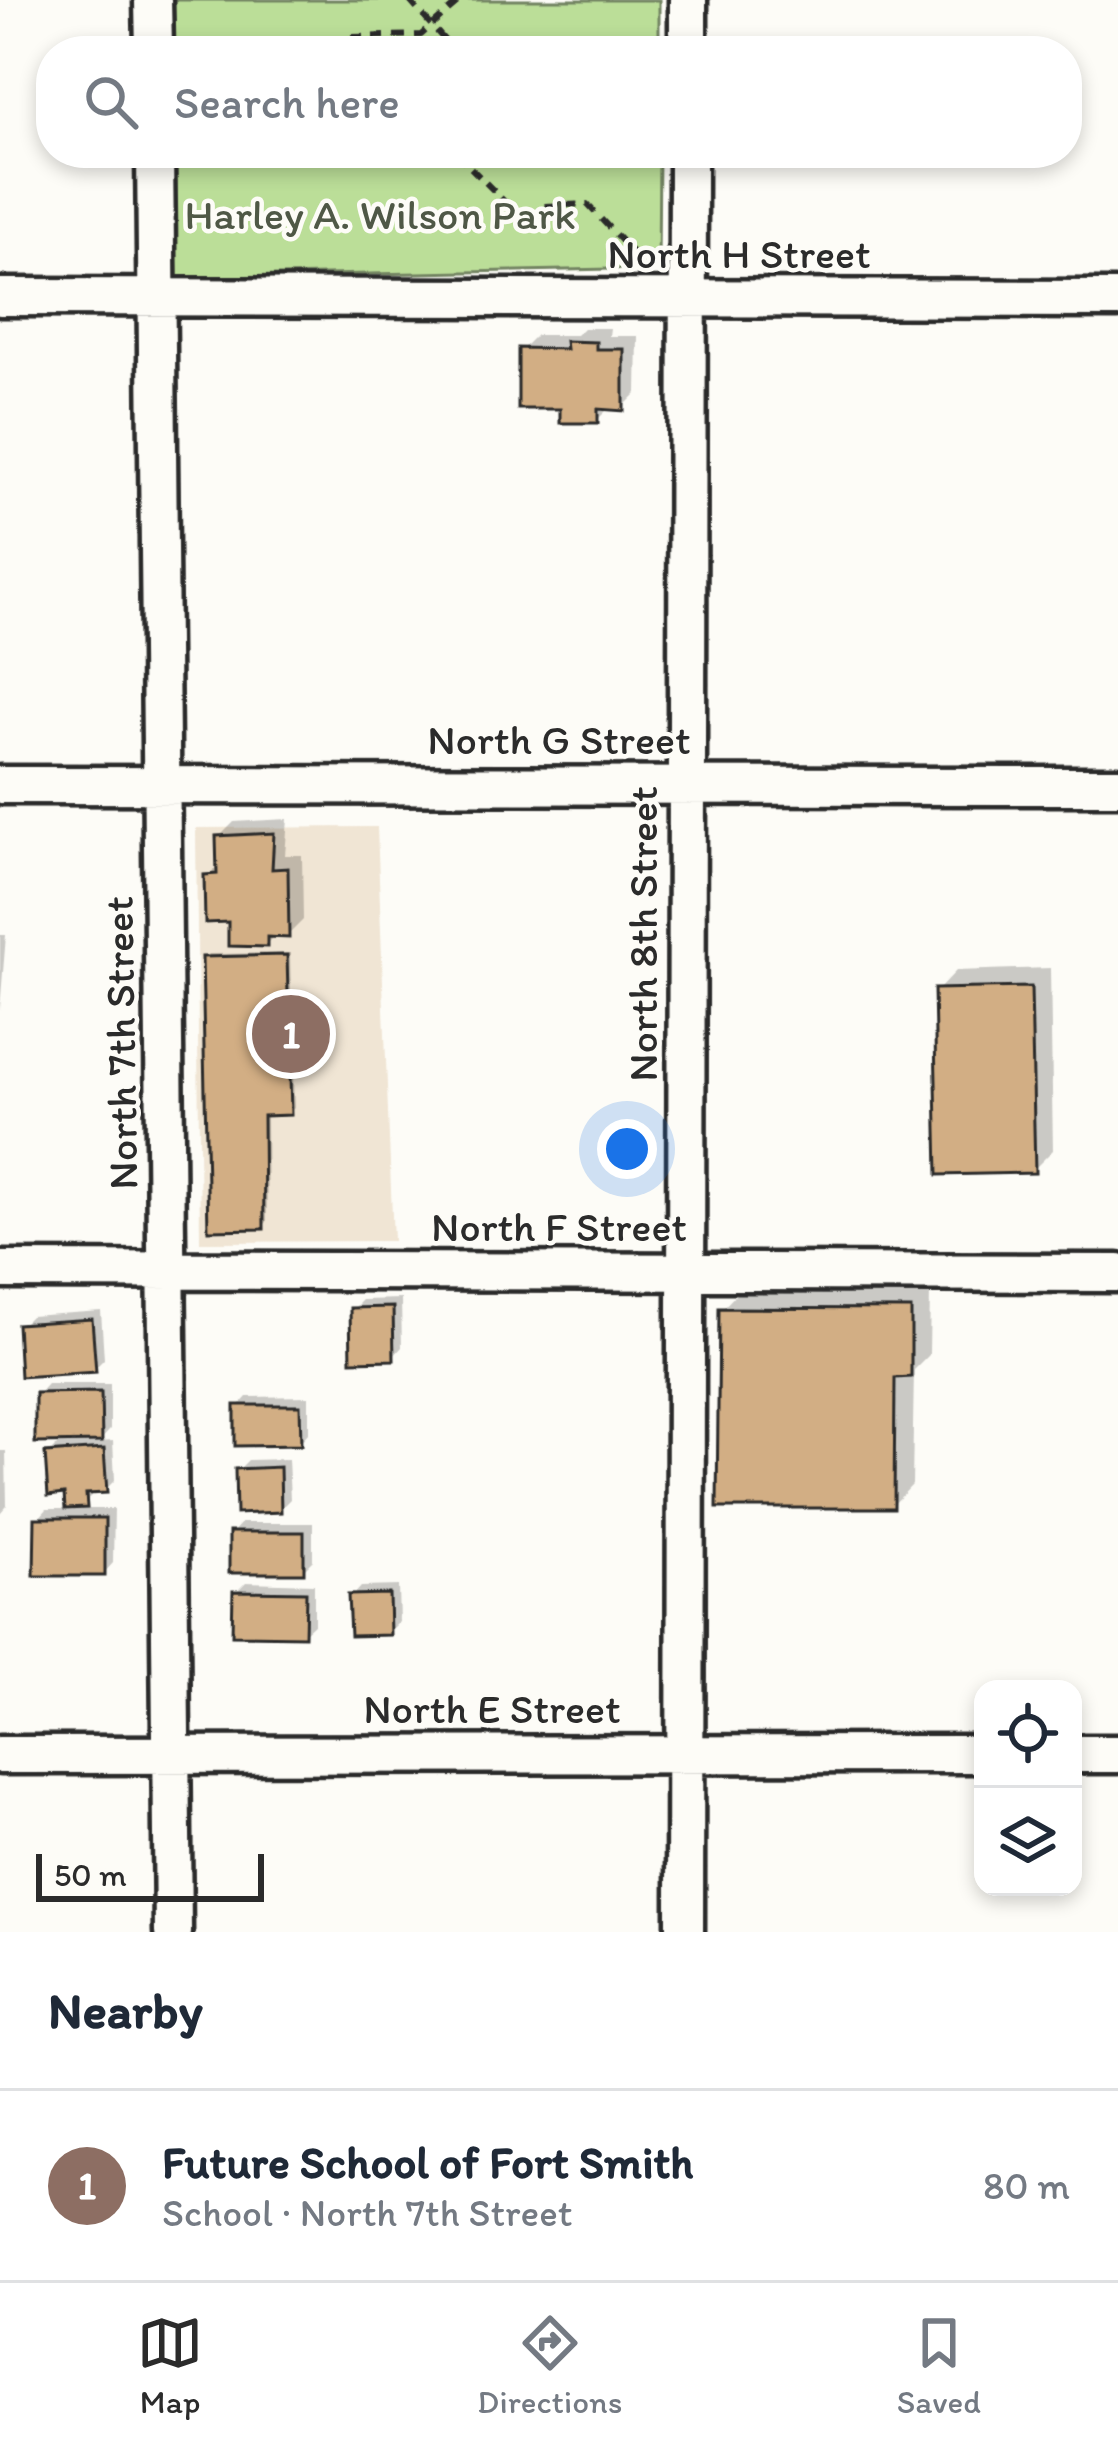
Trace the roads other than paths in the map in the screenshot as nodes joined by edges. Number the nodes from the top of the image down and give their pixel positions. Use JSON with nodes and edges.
{"nodes":[{"id":1,"x":153,"y":0,"type":"edge"},
{"id":2,"x":688,"y":0,"type":"edge"},
{"id":3,"x":154,"y":36,"type":"edge"},
{"id":4,"x":688,"y":36,"type":"edge"},
{"id":5,"x":155,"y":168,"type":"edge"},
{"id":6,"x":688,"y":168,"type":"edge"},
{"id":7,"x":157,"y":295,"type":"junction"},
{"id":8,"x":0,"y":297,"type":"edge"},
{"id":9,"x":688,"y":298,"type":"junction"},
{"id":10,"x":1118,"y":299,"type":"edge"},
{"id":11,"x":162,"y":783,"type":"junction"},
{"id":12,"x":687,"y":783,"type":"junction"},
{"id":13,"x":0,"y":784,"type":"edge"},
{"id":14,"x":1118,"y":786,"type":"edge"},
{"id":15,"x":0,"y":1270,"type":"edge"},
{"id":16,"x":168,"y":1270,"type":"junction"},
{"id":17,"x":687,"y":1271,"type":"junction"},
{"id":18,"x":1118,"y":1273,"type":"edge"},
{"id":19,"x":172,"y":1753,"type":"junction"},
{"id":20,"x":686,"y":1754,"type":"junction"},
{"id":21,"x":974,"y":1754,"type":"edge"},
{"id":22,"x":1082,"y":1754,"type":"edge"},
{"id":23,"x":1118,"y":1754,"type":"edge"},
{"id":24,"x":0,"y":1755,"type":"edge"},
{"id":25,"x":173,"y":1932,"type":"edge"},
{"id":26,"x":685,"y":1932,"type":"edge"}],
"edges":[{"from":1,"to":3,"type":"street"},
{"from":2,"to":4,"type":"street"},
{"from":5,"to":7,"type":"street","name":"North 7th Street"},
{"from":6,"to":9,"type":"street","name":"North 8th Street"},
{"from":7,"to":8,"type":"street","name":"North H Street"},
{"from":7,"to":9,"type":"street","name":"North H Street"},
{"from":7,"to":11,"type":"street","name":"North 7th Street"},
{"from":9,"to":10,"type":"street","name":"North H Street"},
{"from":9,"to":12,"type":"street","name":"North 8th Street"},
{"from":11,"to":12,"type":"street","name":"North G Street"},
{"from":11,"to":13,"type":"street","name":"North G Street"},
{"from":11,"to":16,"type":"street","name":"North 7th Street"},
{"from":12,"to":14,"type":"street","name":"North G Street"},
{"from":12,"to":17,"type":"street","name":"North 8th Street"},
{"from":15,"to":16,"type":"street","name":"North F Street"},
{"from":16,"to":17,"type":"street","name":"North F Street"},
{"from":16,"to":19,"type":"street","name":"North 7th Street"},
{"from":17,"to":18,"type":"street","name":"North F Street"},
{"from":17,"to":20,"type":"street","name":"North 8th Street"},
{"from":19,"to":20,"type":"street","name":"North E Street"},
{"from":19,"to":24,"type":"street","name":"North E Street"},
{"from":19,"to":25,"type":"street","name":"North 7th Street"},
{"from":20,"to":21,"type":"street","name":"North E Street"},
{"from":20,"to":26,"type":"street","name":"North 8th Street"},
{"from":22,"to":23,"type":"street"}]}
